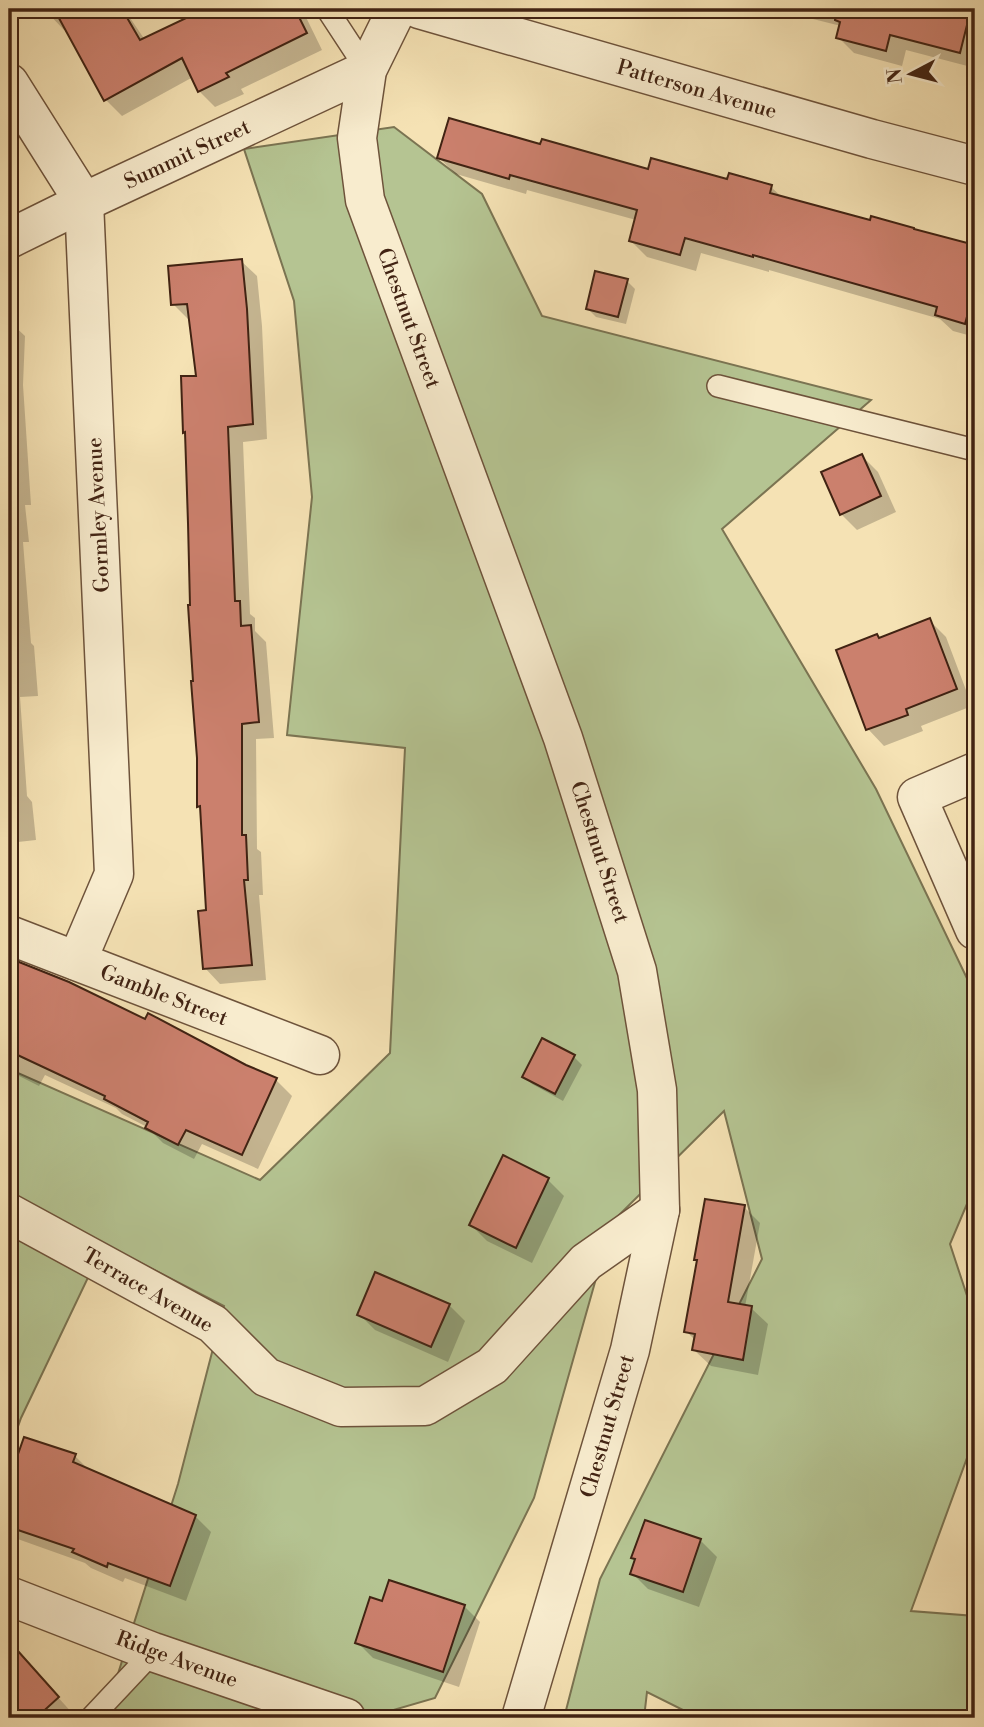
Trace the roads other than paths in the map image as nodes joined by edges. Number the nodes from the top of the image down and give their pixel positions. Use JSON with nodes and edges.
{"nodes":[{"id":1,"x":327,"y":9,"type":"edge"},
{"id":2,"x":397,"y":9,"type":"edge"},
{"id":3,"x":419,"y":9,"type":"edge"},
{"id":4,"x":367,"y":70,"type":"junction"},
{"id":5,"x":9,"y":83,"type":"edge"},
{"id":6,"x":975,"y":166,"type":"edge"},
{"id":7,"x":84,"y":202,"type":"junction"},
{"id":8,"x":9,"y":239,"type":"edge"},
{"id":9,"x":718,"y":387,"type":"dead end"},
{"id":10,"x":975,"y":450,"type":"edge"},
{"id":11,"x":975,"y":772,"type":"edge"},
{"id":12,"x":975,"y":930,"type":"edge"},
{"id":13,"x":9,"y":935,"type":"edge"},
{"id":14,"x":76,"y":961,"type":"junction"},
{"id":15,"x":320,"y":1055,"type":"dead end"},
{"id":16,"x":660,"y":1210,"type":"junction"},
{"id":17,"x":9,"y":1213,"type":"edge"},
{"id":18,"x":9,"y":1596,"type":"edge"},
{"id":19,"x":153,"y":1652,"type":"junction"},
{"id":20,"x":91,"y":1718,"type":"edge"},
{"id":21,"x":346,"y":1718,"type":"edge"},
{"id":22,"x":521,"y":1718,"type":"edge"}],
"edges":[{"from":1,"to":4,"type":"lane"},
{"from":2,"to":4,"type":"street","name":"Chestnut Street"},
{"from":3,"to":6,"type":"street","name":"Patterson Avenue"},
{"from":4,"to":7,"type":"street","name":"Summit Street"},
{"from":4,"to":16,"type":"street","name":"Chestnut Street"},
{"from":5,"to":7,"type":"street","name":"Gormley Avenue"},
{"from":7,"to":8,"type":"street","name":"Summit Street"},
{"from":7,"to":14,"type":"street","name":"Gormley Avenue"},
{"from":9,"to":10,"type":"lane"},
{"from":11,"to":12,"type":"street"},
{"from":13,"to":14,"type":"street","name":"Gamble Street"},
{"from":14,"to":15,"type":"street","name":"Gamble Street"},
{"from":16,"to":17,"type":"street","name":"Terrace Avenue"},
{"from":16,"to":22,"type":"street","name":"Chestnut Street"},
{"from":18,"to":19,"type":"street","name":"Ridge Avenue"},
{"from":19,"to":20,"type":"lane"},
{"from":19,"to":21,"type":"street","name":"Ridge Avenue"}]}
